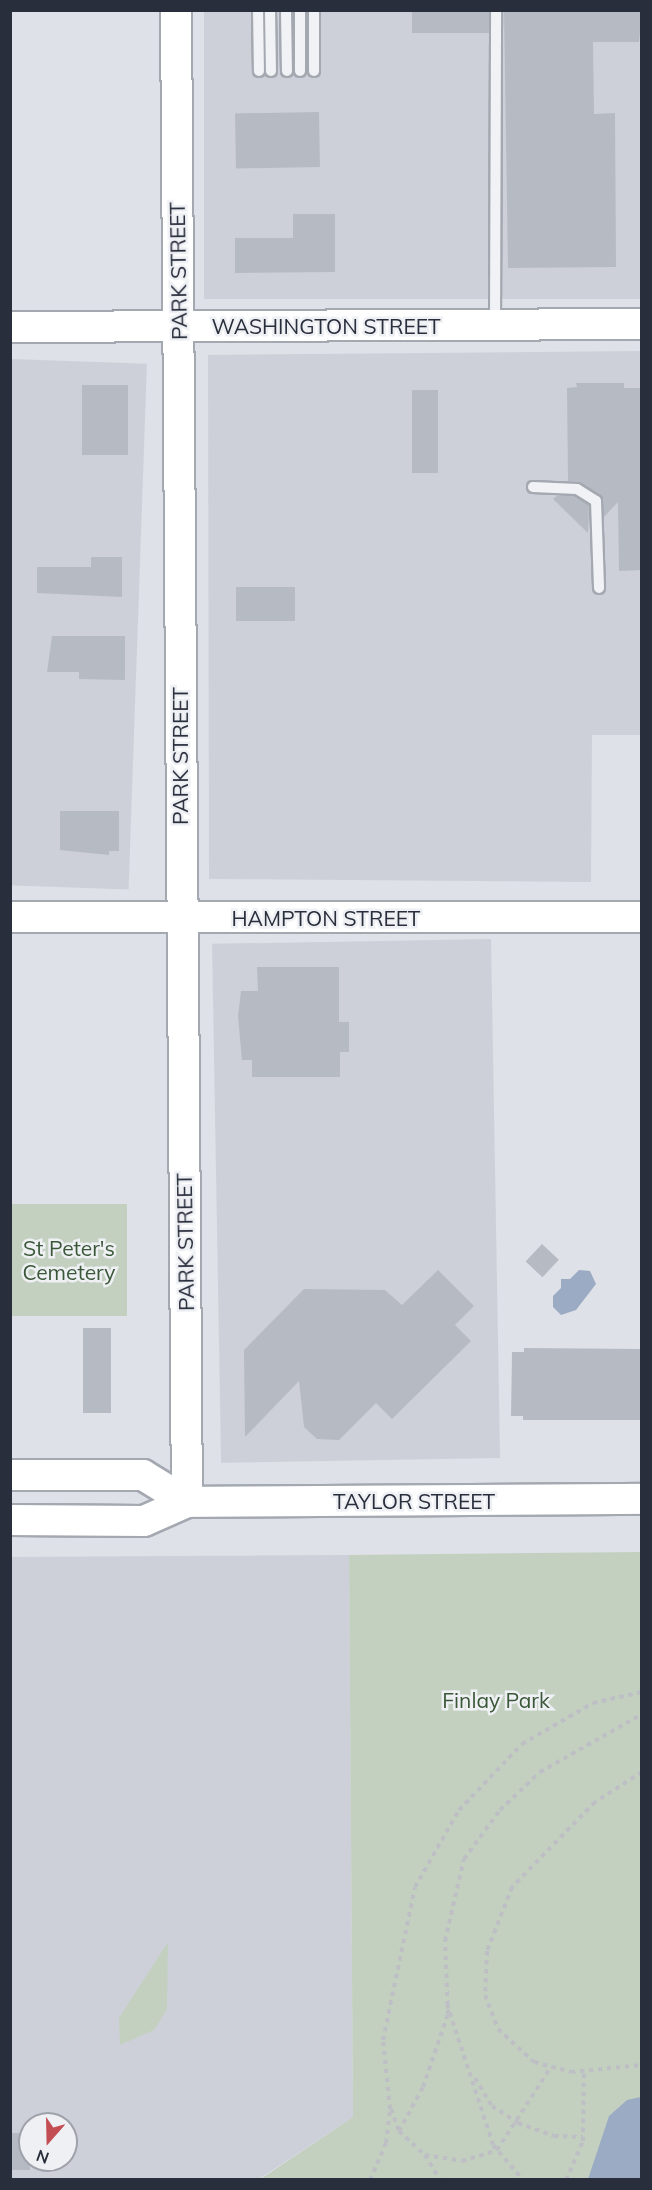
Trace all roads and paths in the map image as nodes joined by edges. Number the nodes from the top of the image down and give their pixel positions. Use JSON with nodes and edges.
{"nodes":[{"id":1,"x":176,"y":10,"type":"edge"},
{"id":2,"x":258,"y":10,"type":"edge"},
{"id":3,"x":270,"y":10,"type":"edge"},
{"id":4,"x":286,"y":10,"type":"edge"},
{"id":5,"x":300,"y":10,"type":"edge"},
{"id":6,"x":314,"y":10,"type":"edge"},
{"id":7,"x":496,"y":10,"type":"edge"},
{"id":8,"x":259,"y":71,"type":"dead end"},
{"id":9,"x":272,"y":71,"type":"dead end"},
{"id":10,"x":287,"y":71,"type":"dead end"},
{"id":11,"x":300,"y":71,"type":"dead end"},
{"id":12,"x":314,"y":71,"type":"dead end"},
{"id":13,"x":495,"y":324,"type":"junction"},
{"id":14,"x":642,"y":324,"type":"edge"},
{"id":15,"x":178,"y":326,"type":"junction"},
{"id":16,"x":10,"y":327,"type":"edge"},
{"id":17,"x":533,"y":487,"type":"dead end"},
{"id":18,"x":599,"y":588,"type":"dead end"},
{"id":19,"x":180,"y":916,"type":"junction"},
{"id":20,"x":10,"y":917,"type":"edge"},
{"id":21,"x":642,"y":917,"type":"edge"},
{"id":22,"x":10,"y":1475,"type":"edge"},
{"id":23,"x":642,"y":1499,"type":"edge"},
{"id":24,"x":187,"y":1502,"type":"junction"},
{"id":25,"x":10,"y":1520,"type":"edge"},
{"id":26,"x":642,"y":1692,"type":"edge"},
{"id":27,"x":642,"y":1714,"type":"edge"},
{"id":28,"x":642,"y":1772,"type":"edge"},
{"id":29,"x":447,"y":2003,"type":"junction"},
{"id":30,"x":642,"y":2066,"type":"edge"},
{"id":31,"x":551,"y":2067,"type":"junction"},
{"id":32,"x":584,"y":2071,"type":"junction"},
{"id":33,"x":472,"y":2074,"type":"junction"},
{"id":34,"x":390,"y":2109,"type":"junction"},
{"id":35,"x":518,"y":2123,"type":"junction"},
{"id":36,"x":399,"y":2131,"type":"junction"},
{"id":37,"x":583,"y":2137,"type":"junction"},
{"id":38,"x":497,"y":2150,"type":"junction"},
{"id":39,"x":425,"y":2155,"type":"junction"},
{"id":40,"x":370,"y":2180,"type":"edge"},
{"id":41,"x":440,"y":2180,"type":"edge"},
{"id":42,"x":523,"y":2180,"type":"edge"},
{"id":43,"x":566,"y":2180,"type":"edge"}],
"edges":[{"from":1,"to":15,"type":"main road","name":"PARK STREET"},
{"from":2,"to":8,"type":"lane"},
{"from":3,"to":9,"type":"lane"},
{"from":4,"to":10,"type":"lane"},
{"from":5,"to":11,"type":"lane"},
{"from":6,"to":12,"type":"lane"},
{"from":7,"to":13,"type":"lane"},
{"from":13,"to":14,"type":"main road","name":"WASHINGTON STREET"},
{"from":13,"to":15,"type":"main road","name":"WASHINGTON STREET"},
{"from":15,"to":16,"type":"main road","name":"WASHINGTON STREET"},
{"from":15,"to":19,"type":"main road","name":"PARK STREET"},
{"from":17,"to":18,"type":"lane"},
{"from":19,"to":20,"type":"main road","name":"HAMPTON STREET"},
{"from":19,"to":21,"type":"main road","name":"HAMPTON STREET"},
{"from":19,"to":24,"type":"main road","name":"PARK STREET"},
{"from":22,"to":24,"type":"main road"},
{"from":23,"to":24,"type":"main road","name":"TAYLOR STREET"},
{"from":24,"to":25,"type":"main road","name":"TAYLOR STREET"},
{"from":26,"to":34,"type":"path"},
{"from":27,"to":29,"type":"path"},
{"from":28,"to":31,"type":"path"},
{"from":29,"to":33,"type":"path"},
{"from":29,"to":36,"type":"path"},
{"from":30,"to":32,"type":"path"},
{"from":31,"to":32,"type":"path"},
{"from":31,"to":35,"type":"path"},
{"from":32,"to":37,"type":"path"},
{"from":33,"to":35,"type":"path"},
{"from":33,"to":38,"type":"path"},
{"from":34,"to":36,"type":"path"},
{"from":34,"to":40,"type":"path"},
{"from":35,"to":37,"type":"path"},
{"from":35,"to":38,"type":"path"},
{"from":36,"to":39,"type":"path"},
{"from":37,"to":43,"type":"path"},
{"from":38,"to":39,"type":"path"},
{"from":38,"to":42,"type":"path"},
{"from":39,"to":41,"type":"path"}]}
